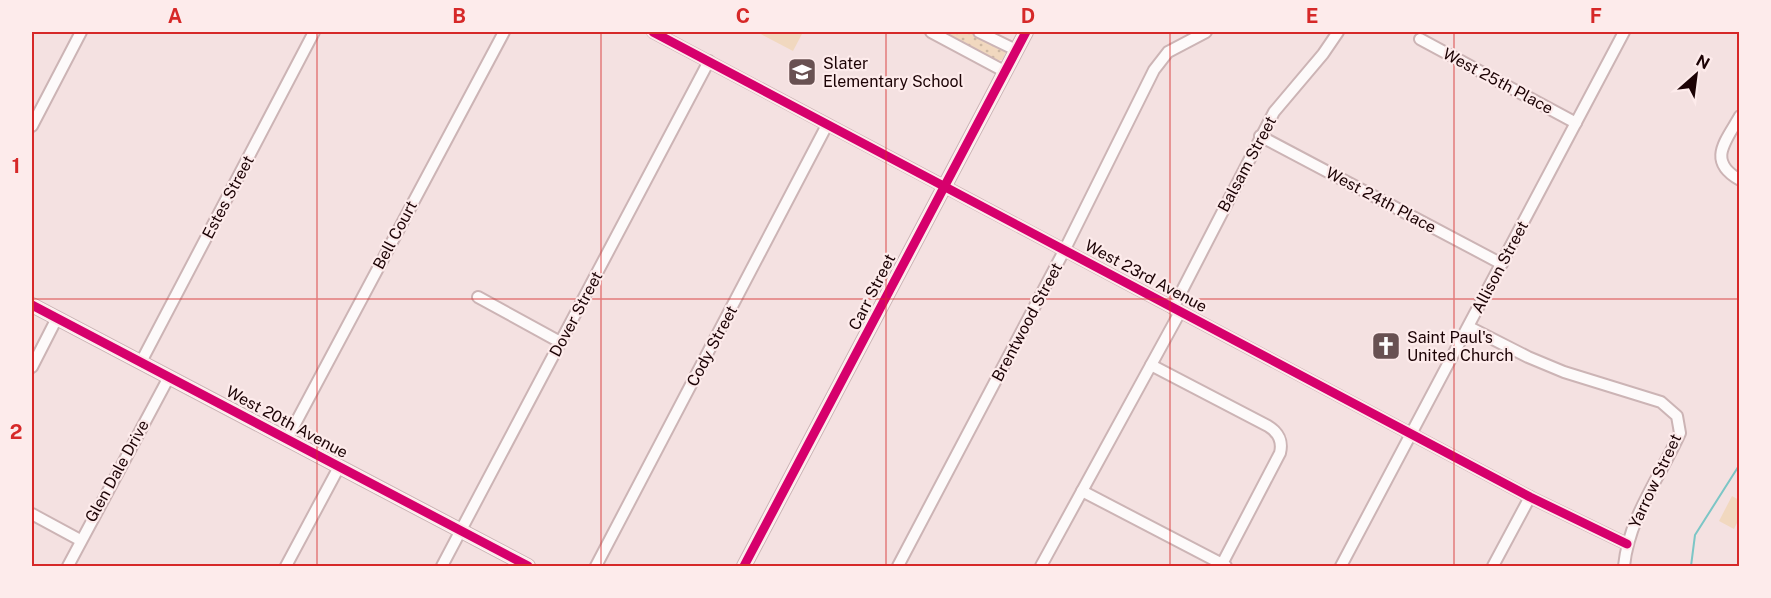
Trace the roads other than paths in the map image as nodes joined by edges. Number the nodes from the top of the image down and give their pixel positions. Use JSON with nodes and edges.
{"nodes":[{"id":1,"x":81,"y":32,"type":"edge"},
{"id":2,"x":314,"y":32,"type":"edge"},
{"id":3,"x":504,"y":32,"type":"edge"},
{"id":4,"x":653,"y":32,"type":"edge"},
{"id":5,"x":932,"y":32,"type":"edge"},
{"id":6,"x":979,"y":32,"type":"edge"},
{"id":7,"x":1026,"y":32,"type":"edge"},
{"id":8,"x":1206,"y":32,"type":"edge"},
{"id":9,"x":1338,"y":32,"type":"edge"},
{"id":10,"x":1624,"y":32,"type":"edge"},
{"id":11,"x":1420,"y":39,"type":"dead end"},
{"id":12,"x":1016,"y":50,"type":"junction"},
{"id":13,"x":709,"y":61,"type":"junction"},
{"id":14,"x":1004,"y":71,"type":"junction"},
{"id":15,"x":1740,"y":116,"type":"edge"},
{"id":16,"x":1576,"y":123,"type":"junction"},
{"id":17,"x":827,"y":125,"type":"junction"},
{"id":18,"x":32,"y":126,"type":"edge"},
{"id":19,"x":1260,"y":136,"type":"junction"},
{"id":20,"x":1740,"y":180,"type":"edge"},
{"id":21,"x":944,"y":187,"type":"junction"},
{"id":22,"x":1065,"y":249,"type":"junction"},
{"id":23,"x":1502,"y":264,"type":"junction"},
{"id":24,"x":478,"y":297,"type":"dead end"},
{"id":25,"x":32,"y":305,"type":"edge"},
{"id":26,"x":1176,"y":310,"type":"junction"},
{"id":27,"x":57,"y":318,"type":"junction"},
{"id":28,"x":1469,"y":327,"type":"junction"},
{"id":29,"x":560,"y":342,"type":"junction"},
{"id":30,"x":141,"y":362,"type":"junction"},
{"id":31,"x":1151,"y":365,"type":"junction"},
{"id":32,"x":32,"y":367,"type":"edge"},
{"id":33,"x":169,"y":377,"type":"junction"},
{"id":34,"x":1412,"y":433,"type":"junction"},
{"id":35,"x":287,"y":439,"type":"junction"},
{"id":36,"x":339,"y":466,"type":"junction"},
{"id":37,"x":1082,"y":490,"type":"junction"},
{"id":38,"x":1530,"y":497,"type":"junction"},
{"id":39,"x":32,"y":514,"type":"edge"},
{"id":40,"x":461,"y":531,"type":"junction"},
{"id":41,"x":80,"y":540,"type":"junction"},
{"id":42,"x":1627,"y":544,"type":"junction"},
{"id":43,"x":1224,"y":565,"type":"edge"},
{"id":44,"x":68,"y":567,"type":"edge"},
{"id":45,"x":286,"y":567,"type":"edge"},
{"id":46,"x":442,"y":567,"type":"edge"},
{"id":47,"x":528,"y":567,"type":"edge"},
{"id":48,"x":596,"y":567,"type":"edge"},
{"id":49,"x":744,"y":567,"type":"edge"},
{"id":50,"x":898,"y":567,"type":"edge"},
{"id":51,"x":1041,"y":567,"type":"edge"},
{"id":52,"x":1341,"y":567,"type":"edge"},
{"id":53,"x":1493,"y":567,"type":"edge"},
{"id":54,"x":1624,"y":567,"type":"edge"}],
"edges":[{"from":1,"to":18,"type":"street"},
{"from":2,"to":30,"type":"street","name":"Estes Street"},
{"from":3,"to":35,"type":"street","name":"Bell Court"},
{"from":4,"to":13,"type":"street","name":"West 23rd Avenue"},
{"from":5,"to":14,"type":"street"},
{"from":6,"to":12,"type":"street"},
{"from":7,"to":12,"type":"street","name":"Carr Street"},
{"from":8,"to":22,"type":"street","name":"Brentwood Street"},
{"from":9,"to":19,"type":"street","name":"Balsam Street"},
{"from":10,"to":16,"type":"street","name":"Allison Street"},
{"from":11,"to":16,"type":"street","name":"West 25th Place"},
{"from":12,"to":14,"type":"street","name":"Carr Street"},
{"from":13,"to":17,"type":"street","name":"West 23rd Avenue"},
{"from":13,"to":29,"type":"street","name":"Dover Street"},
{"from":14,"to":21,"type":"street","name":"Carr Street"},
{"from":15,"to":20,"type":"street"},
{"from":16,"to":23,"type":"street","name":"Allison Street"},
{"from":17,"to":21,"type":"street","name":"West 23rd Avenue"},
{"from":17,"to":48,"type":"street","name":"Cody Street"},
{"from":19,"to":23,"type":"street","name":"West 24th Place"},
{"from":19,"to":26,"type":"street","name":"Balsam Street"},
{"from":21,"to":22,"type":"street","name":"West 23rd Avenue"},
{"from":21,"to":49,"type":"street","name":"Carr Street"},
{"from":22,"to":26,"type":"street","name":"West 23rd Avenue"},
{"from":22,"to":50,"type":"street","name":"Brentwood Street"},
{"from":23,"to":28,"type":"street","name":"Allison Street"},
{"from":24,"to":29,"type":"street"},
{"from":25,"to":27,"type":"street","name":"West 20th Avenue"},
{"from":26,"to":31,"type":"street","name":"Balsam Street"},
{"from":26,"to":34,"type":"street","name":"West 23rd Avenue"},
{"from":27,"to":30,"type":"street","name":"West 20th Avenue"},
{"from":27,"to":32,"type":"street"},
{"from":28,"to":34,"type":"street","name":"Allison Street"},
{"from":28,"to":42,"type":"street","name":"Yarrow Street"},
{"from":29,"to":40,"type":"street","name":"Dover Street"},
{"from":30,"to":33,"type":"street","name":"West 20th Avenue"},
{"from":31,"to":37,"type":"street","name":"Balsam Street"},
{"from":31,"to":43,"type":"street"},
{"from":33,"to":35,"type":"street","name":"West 20th Avenue"},
{"from":33,"to":41,"type":"street","name":"Glen Dale Drive"},
{"from":34,"to":38,"type":"street","name":"West 23rd Avenue"},
{"from":34,"to":52,"type":"street","name":"Allison Street"},
{"from":35,"to":36,"type":"street","name":"West 20th Avenue"},
{"from":36,"to":40,"type":"street","name":"West 20th Avenue"},
{"from":36,"to":45,"type":"street"},
{"from":37,"to":43,"type":"street"},
{"from":37,"to":51,"type":"street","name":"Balsam Street"},
{"from":38,"to":42,"type":"street","name":"West 23rd Avenue"},
{"from":38,"to":53,"type":"street"},
{"from":39,"to":41,"type":"street"},
{"from":40,"to":46,"type":"street","name":"Dover Street"},
{"from":40,"to":47,"type":"street","name":"West 20th Avenue"},
{"from":41,"to":44,"type":"street","name":"Glen Dale Drive"},
{"from":42,"to":54,"type":"street","name":"Yarrow Street"}]}
